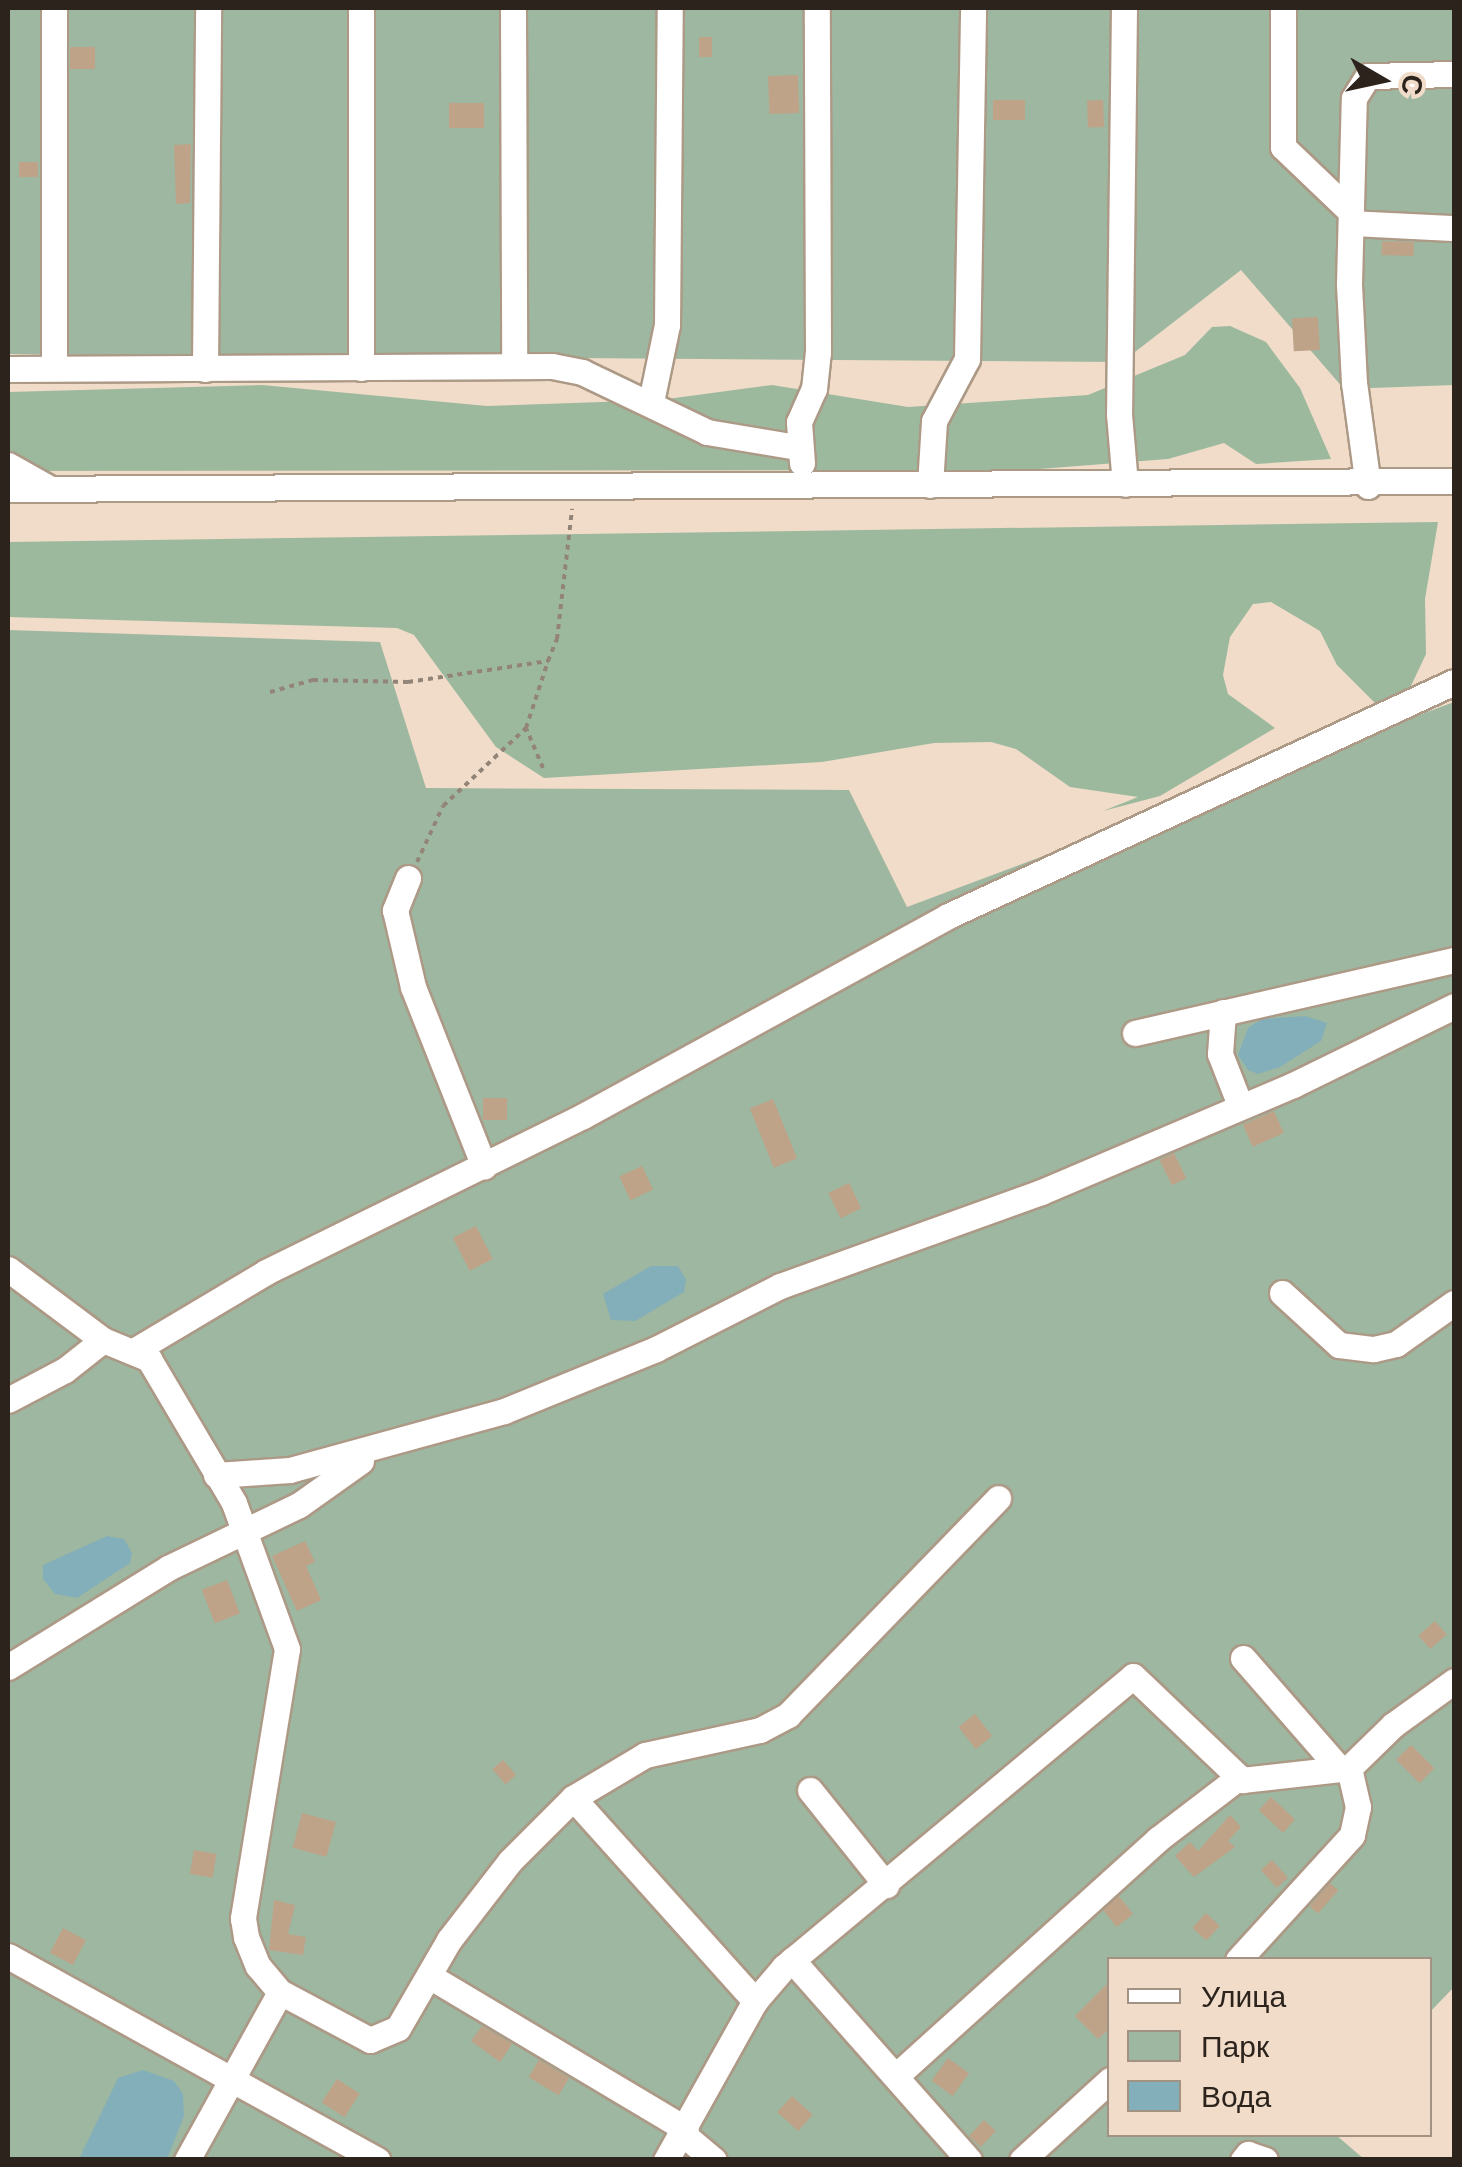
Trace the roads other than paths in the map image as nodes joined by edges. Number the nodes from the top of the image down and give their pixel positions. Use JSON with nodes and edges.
{"nodes":[{"id":1,"x":54,"y":8,"type":"edge"},
{"id":2,"x":208,"y":8,"type":"edge"},
{"id":3,"x":361,"y":8,"type":"edge"},
{"id":4,"x":512,"y":8,"type":"edge"},
{"id":5,"x":670,"y":8,"type":"edge"},
{"id":6,"x":817,"y":8,"type":"edge"},
{"id":7,"x":973,"y":8,"type":"edge"},
{"id":8,"x":1124,"y":8,"type":"edge"},
{"id":9,"x":1283,"y":8,"type":"edge"},
{"id":10,"x":1454,"y":74,"type":"edge"},
{"id":11,"x":1351,"y":218,"type":"junction"},
{"id":12,"x":1454,"y":228,"type":"edge"},
{"id":13,"x":514,"y":366,"type":"junction"},
{"id":14,"x":54,"y":368,"type":"junction"},
{"id":15,"x":362,"y":368,"type":"junction"},
{"id":16,"x":8,"y":369,"type":"edge"},
{"id":17,"x":205,"y":369,"type":"junction"},
{"id":18,"x":651,"y":402,"type":"junction"},
{"id":19,"x":797,"y":447,"type":"junction"},
{"id":20,"x":8,"y":465,"type":"edge"},
{"id":21,"x":1454,"y":481,"type":"edge"},
{"id":22,"x":1125,"y":484,"type":"junction"},
{"id":23,"x":930,"y":485,"type":"junction"},
{"id":24,"x":810,"y":486,"type":"junction"},
{"id":25,"x":1368,"y":486,"type":"junction"},
{"id":26,"x":50,"y":488,"type":"junction"},
{"id":27,"x":8,"y":489,"type":"edge"},
{"id":28,"x":1454,"y":682,"type":"edge"},
{"id":29,"x":408,"y":878,"type":"road end"},
{"id":30,"x":1454,"y":960,"type":"edge"},
{"id":31,"x":1454,"y":1006,"type":"edge"},
{"id":32,"x":1223,"y":1012,"type":"junction"},
{"id":33,"x":1135,"y":1034,"type":"dead end"},
{"id":34,"x":1240,"y":1106,"type":"junction"},
{"id":35,"x":484,"y":1166,"type":"junction"},
{"id":36,"x":8,"y":1269,"type":"edge"},
{"id":37,"x":1282,"y":1293,"type":"dead end"},
{"id":38,"x":1454,"y":1302,"type":"edge"},
{"id":39,"x":103,"y":1340,"type":"junction"},
{"id":40,"x":137,"y":1349,"type":"junction"},
{"id":41,"x":8,"y":1400,"type":"edge"},
{"id":42,"x":376,"y":1450,"type":"junction"},
{"id":43,"x":216,"y":1475,"type":"junction"},
{"id":44,"x":998,"y":1498,"type":"dead end"},
{"id":45,"x":243,"y":1534,"type":"junction"},
{"id":46,"x":1243,"y":1658,"type":"dead end"},
{"id":47,"x":8,"y":1667,"type":"edge"},
{"id":48,"x":1454,"y":1680,"type":"edge"},
{"id":49,"x":1344,"y":1768,"type":"junction"},
{"id":50,"x":1238,"y":1777,"type":"junction"},
{"id":51,"x":810,"y":1790,"type":"dead end"},
{"id":52,"x":573,"y":1798,"type":"junction"},
{"id":53,"x":886,"y":1886,"type":"junction"},
{"id":54,"x":8,"y":1956,"type":"edge"},
{"id":55,"x":1241,"y":1957,"type":"edge"},
{"id":56,"x":792,"y":1960,"type":"junction"},
{"id":57,"x":429,"y":1976,"type":"junction"},
{"id":58,"x":280,"y":1992,"type":"junction"},
{"id":59,"x":754,"y":2001,"type":"junction"},
{"id":60,"x":897,"y":2075,"type":"junction"},
{"id":61,"x":232,"y":2078,"type":"junction"},
{"id":62,"x":1107,"y":2083,"type":"edge"},
{"id":63,"x":684,"y":2132,"type":"junction"},
{"id":64,"x":187,"y":2160,"type":"edge"},
{"id":65,"x":376,"y":2160,"type":"edge"},
{"id":66,"x":666,"y":2160,"type":"edge"},
{"id":67,"x":714,"y":2160,"type":"edge"},
{"id":68,"x":970,"y":2160,"type":"edge"},
{"id":69,"x":1022,"y":2160,"type":"edge"},
{"id":70,"x":1243,"y":2160,"type":"edge"},
{"id":71,"x":1265,"y":2160,"type":"edge"}],
"edges":[{"from":1,"to":14,"type":"street"},
{"from":2,"to":17,"type":"street"},
{"from":3,"to":15,"type":"street"},
{"from":4,"to":13,"type":"street"},
{"from":5,"to":18,"type":"street"},
{"from":6,"to":19,"type":"street"},
{"from":7,"to":23,"type":"street"},
{"from":8,"to":22,"type":"street"},
{"from":9,"to":11,"type":"street"},
{"from":10,"to":11,"type":"street"},
{"from":11,"to":12,"type":"street"},
{"from":11,"to":25,"type":"street"},
{"from":13,"to":15,"type":"street"},
{"from":13,"to":18,"type":"street"},
{"from":14,"to":16,"type":"street"},
{"from":14,"to":17,"type":"street"},
{"from":15,"to":17,"type":"street"},
{"from":18,"to":19,"type":"street"},
{"from":19,"to":24,"type":"street"},
{"from":20,"to":26,"type":"street"},
{"from":21,"to":25,"type":"street"},
{"from":22,"to":23,"type":"street"},
{"from":22,"to":25,"type":"street"},
{"from":23,"to":24,"type":"street"},
{"from":24,"to":26,"type":"street"},
{"from":26,"to":27,"type":"street"},
{"from":28,"to":35,"type":"street"},
{"from":29,"to":35,"type":"street"},
{"from":30,"to":32,"type":"street"},
{"from":31,"to":34,"type":"street"},
{"from":32,"to":33,"type":"street"},
{"from":32,"to":34,"type":"street"},
{"from":34,"to":42,"type":"street"},
{"from":35,"to":40,"type":"street"},
{"from":36,"to":39,"type":"street"},
{"from":37,"to":38,"type":"street"},
{"from":39,"to":40,"type":"street"},
{"from":39,"to":41,"type":"street"},
{"from":40,"to":43,"type":"street"},
{"from":42,"to":43,"type":"street"},
{"from":42,"to":45,"type":"street"},
{"from":43,"to":45,"type":"street"},
{"from":44,"to":52,"type":"street"},
{"from":45,"to":47,"type":"street"},
{"from":45,"to":58,"type":"street"},
{"from":46,"to":49,"type":"street"},
{"from":48,"to":49,"type":"street"},
{"from":49,"to":50,"type":"street"},
{"from":49,"to":55,"type":"street"},
{"from":50,"to":53,"type":"street"},
{"from":50,"to":60,"type":"street"},
{"from":51,"to":53,"type":"street"},
{"from":52,"to":57,"type":"street"},
{"from":52,"to":59,"type":"street"},
{"from":53,"to":56,"type":"street"},
{"from":54,"to":61,"type":"street"},
{"from":56,"to":59,"type":"street"},
{"from":56,"to":60,"type":"street"},
{"from":57,"to":58,"type":"street"},
{"from":57,"to":63,"type":"street"},
{"from":58,"to":61,"type":"street"},
{"from":59,"to":63,"type":"street"},
{"from":60,"to":68,"type":"street"},
{"from":61,"to":64,"type":"street"},
{"from":61,"to":65,"type":"street"},
{"from":62,"to":69,"type":"street"},
{"from":63,"to":66,"type":"street"},
{"from":63,"to":67,"type":"street"},
{"from":70,"to":71,"type":"street"}]}
